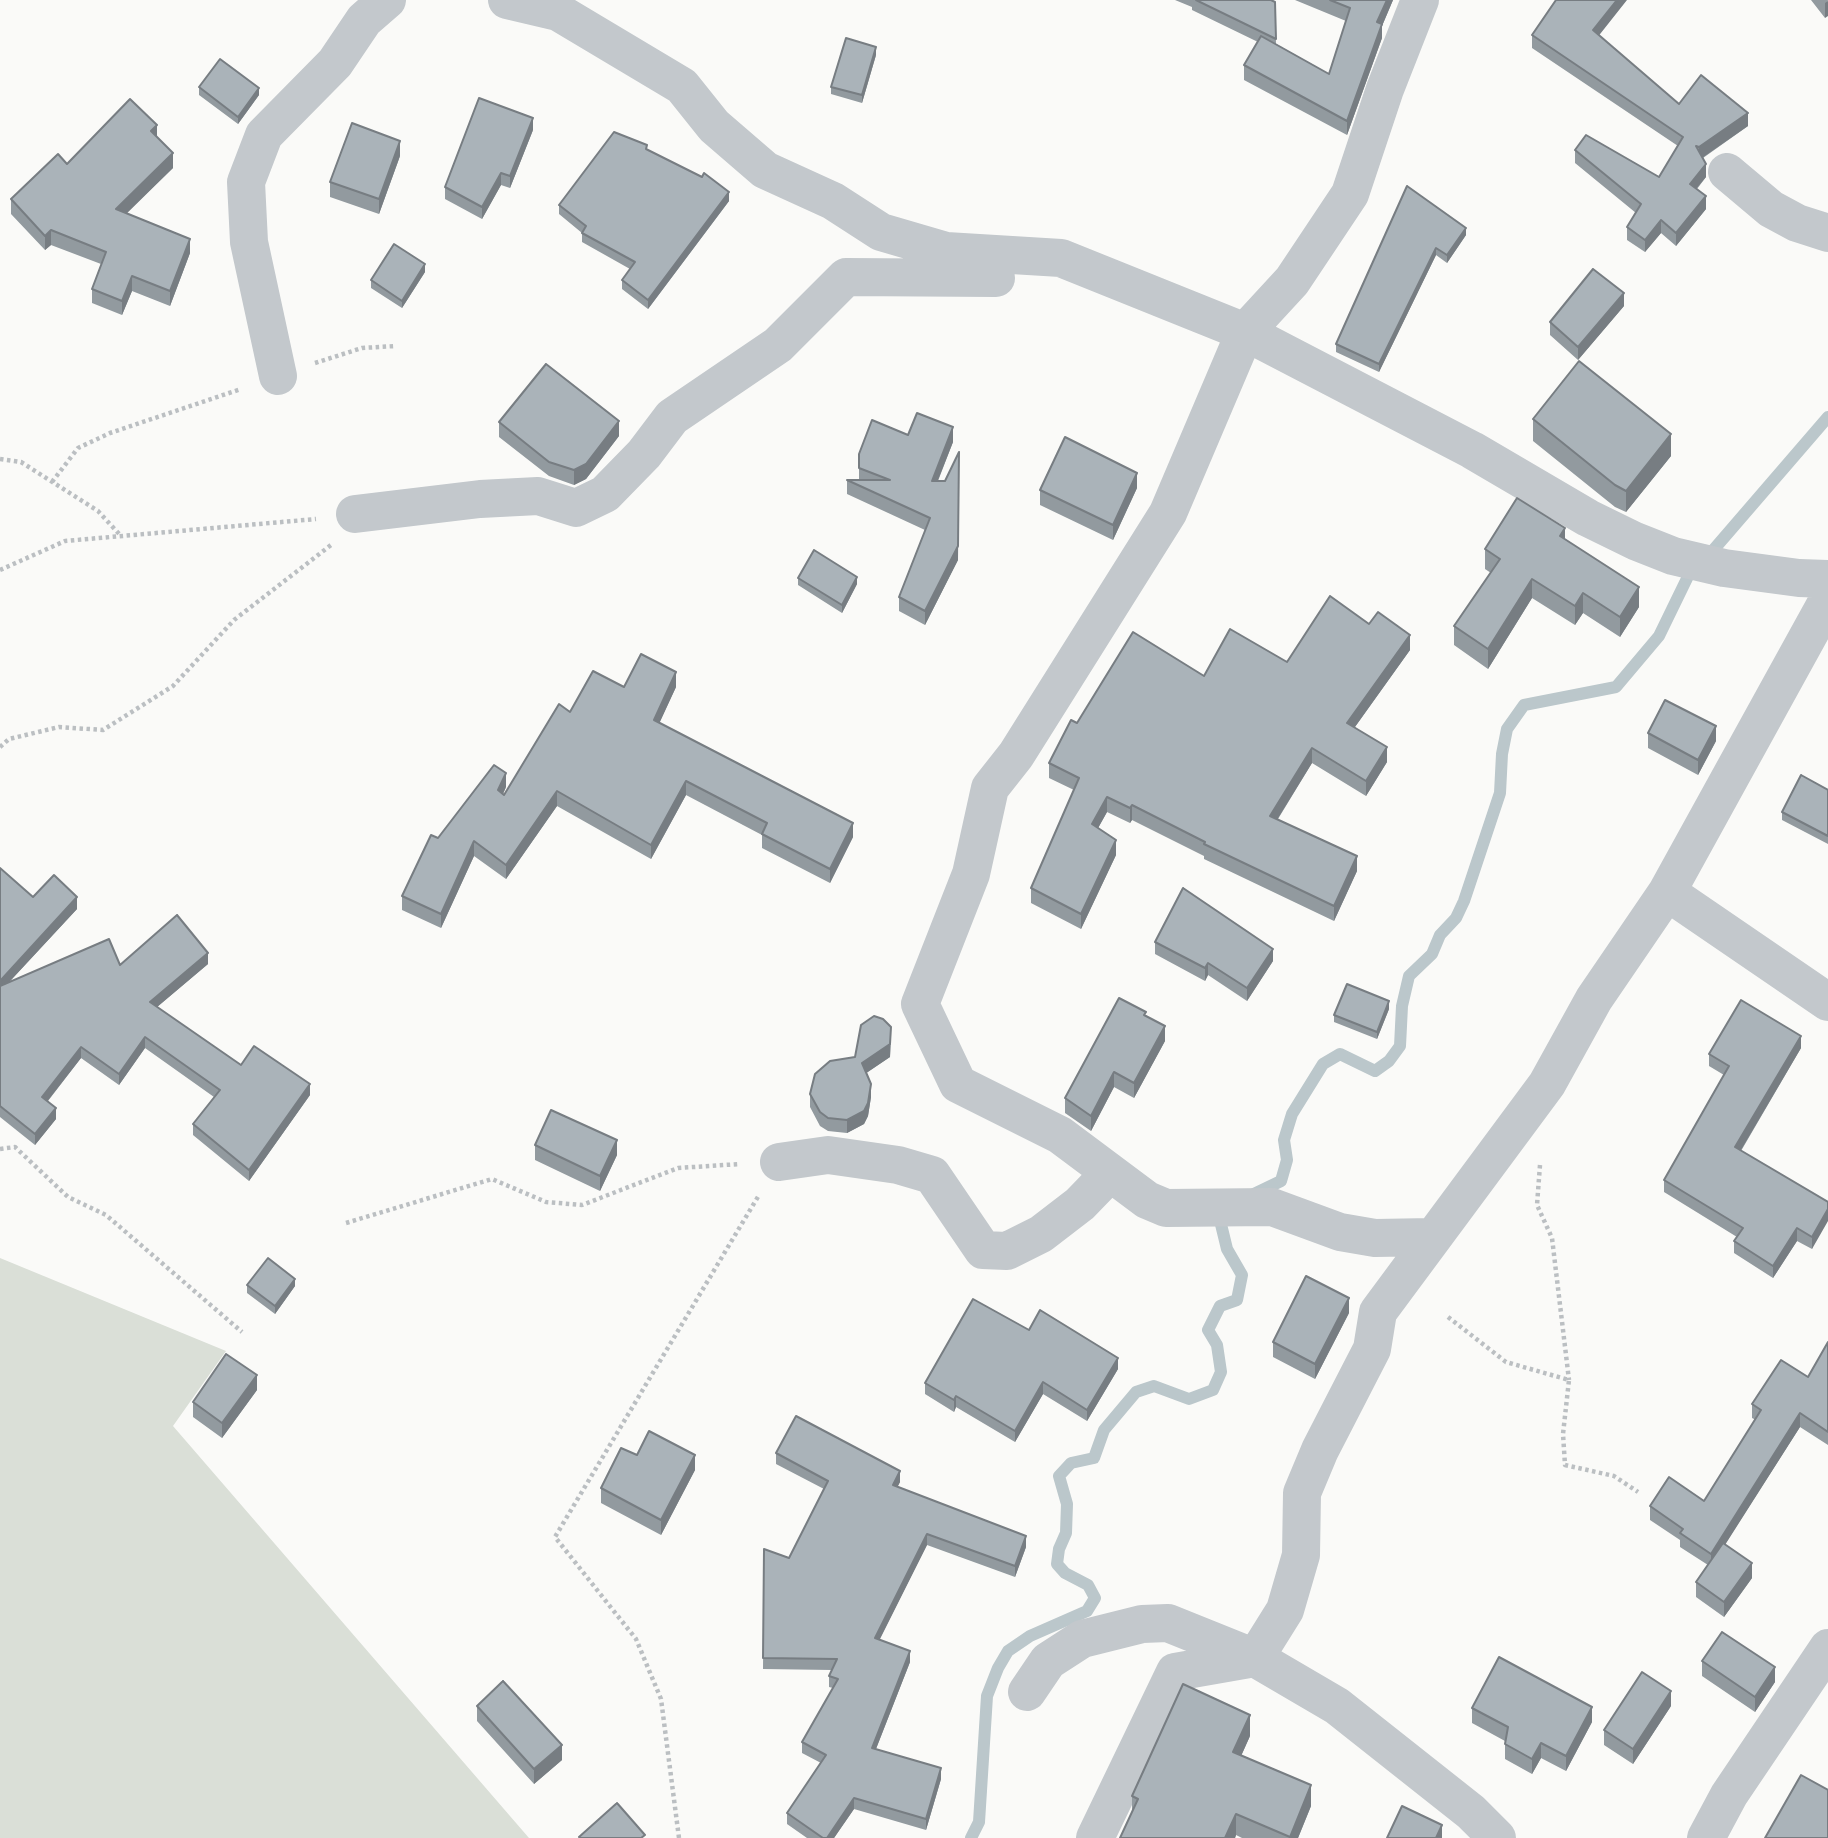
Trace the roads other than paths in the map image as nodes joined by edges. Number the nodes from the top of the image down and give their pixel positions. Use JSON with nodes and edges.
{"nodes":[{"id":1,"x":387,"y":0,"type":"edge"},
{"id":2,"x":507,"y":0,"type":"edge"},
{"id":3,"x":1420,"y":0,"type":"edge"},
{"id":4,"x":1727,"y":172,"type":"dead end"},
{"id":5,"x":1828,"y":233,"type":"edge"},
{"id":6,"x":1061,"y":258,"type":"junction"},
{"id":7,"x":1245,"y":332,"type":"junction"},
{"id":8,"x":278,"y":376,"type":"road end"},
{"id":9,"x":366,"y":513,"type":"road end"},
{"id":10,"x":1828,"y":579,"type":"edge"},
{"id":11,"x":1828,"y":600,"type":"edge"},
{"id":12,"x":1667,"y":892,"type":"junction"},
{"id":13,"x":1828,"y":1002,"type":"edge"},
{"id":14,"x":779,"y":1162,"type":"road end"},
{"id":15,"x":1110,"y":1172,"type":"junction"},
{"id":16,"x":1432,"y":1237,"type":"junction"},
{"id":17,"x":1828,"y":1648,"type":"edge"},
{"id":18,"x":1255,"y":1658,"type":"junction"},
{"id":19,"x":1027,"y":1692,"type":"dead end"},
{"id":20,"x":1095,"y":1838,"type":"edge"},
{"id":21,"x":1497,"y":1838,"type":"edge"},
{"id":22,"x":1706,"y":1838,"type":"edge"}],
"edges":[{"from":1,"to":8,"type":"street"},
{"from":2,"to":6,"type":"street"},
{"from":3,"to":7,"type":"street"},
{"from":4,"to":5,"type":"street"},
{"from":6,"to":7,"type":"street"},
{"from":6,"to":9,"type":"street"},
{"from":7,"to":10,"type":"street"},
{"from":7,"to":15,"type":"street"},
{"from":11,"to":12,"type":"street"},
{"from":12,"to":13,"type":"street"},
{"from":12,"to":16,"type":"street"},
{"from":14,"to":15,"type":"street"},
{"from":15,"to":16,"type":"street"},
{"from":16,"to":18,"type":"street"},
{"from":17,"to":22,"type":"street"},
{"from":18,"to":19,"type":"street"},
{"from":18,"to":20,"type":"street"},
{"from":18,"to":21,"type":"street"}]}
